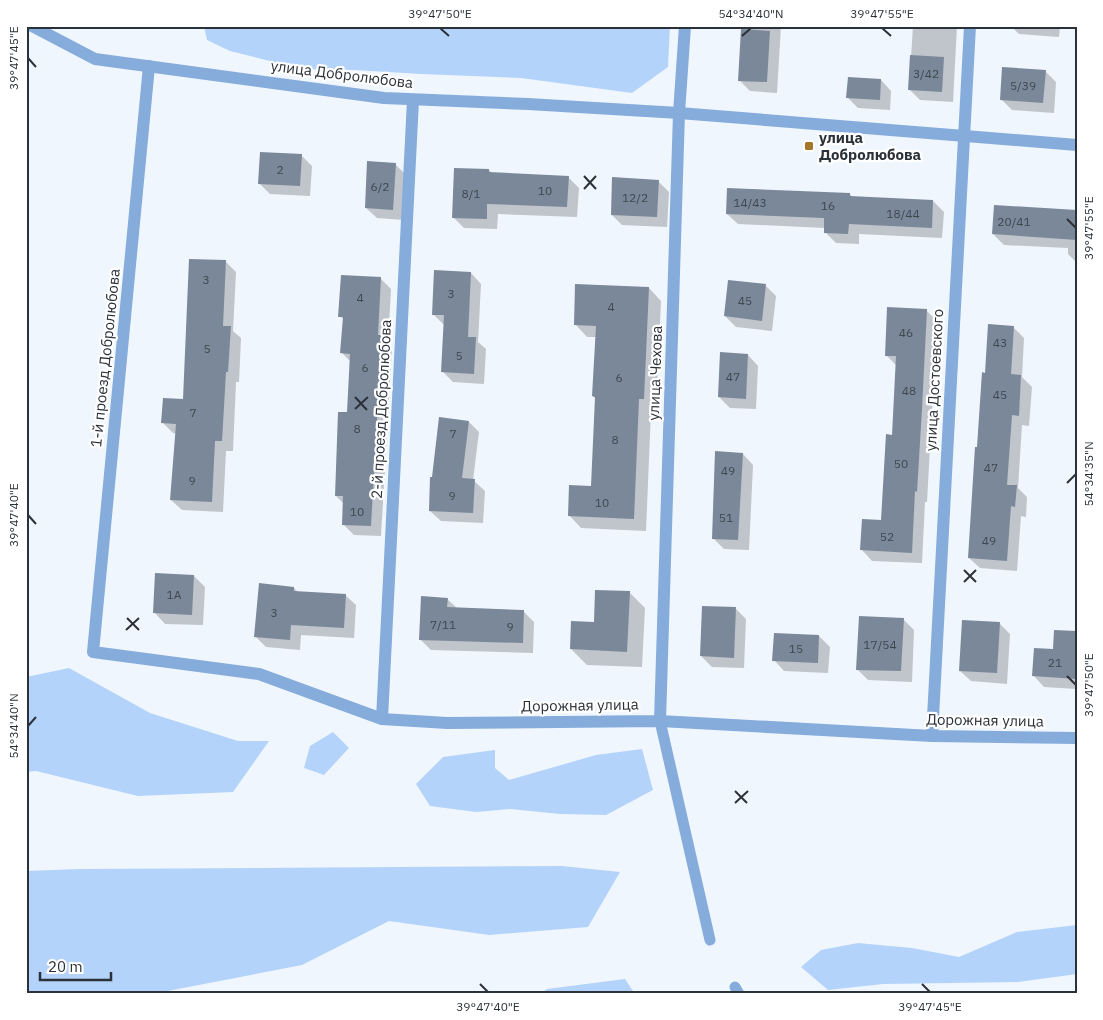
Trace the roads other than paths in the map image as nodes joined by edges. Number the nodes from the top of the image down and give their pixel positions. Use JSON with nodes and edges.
{"nodes":[{"id":1,"x":32,"y":26,"type":"edge"},
{"id":2,"x":685,"y":26,"type":"edge"},
{"id":3,"x":970,"y":26,"type":"edge"},
{"id":4,"x":149,"y":66,"type":"junction"},
{"id":5,"x":413,"y":100,"type":"junction"},
{"id":6,"x":679,"y":113,"type":"junction"},
{"id":7,"x":963,"y":136,"type":"junction"},
{"id":8,"x":1077,"y":145,"type":"edge"},
{"id":9,"x":93,"y":652,"type":"joint"},
{"id":10,"x":382,"y":719,"type":"junction"},
{"id":11,"x":660,"y":721,"type":"junction"},
{"id":12,"x":932,"y":736,"type":"junction"},
{"id":13,"x":1077,"y":738,"type":"edge"},
{"id":14,"x":710,"y":940,"type":"dead end"}],
"edges":[{"from":1,"to":4,"type":"street","name":"улица Добролюбова"},
{"from":2,"to":6,"type":"street","name":"улица Чехова"},
{"from":3,"to":7,"type":"street","name":"улица Достоевского"},
{"from":4,"to":5,"type":"street","name":"улица Добролюбова"},
{"from":4,"to":9,"type":"street","name":"1-й проезд Добролюбова"},
{"from":5,"to":6,"type":"street","name":"улица Добролюбова"},
{"from":5,"to":10,"type":"street","name":"2-й проезд Добролюбова"},
{"from":6,"to":7,"type":"street","name":"улица Добролюбова"},
{"from":6,"to":11,"type":"street","name":"улица Чехова"},
{"from":7,"to":8,"type":"street","name":"улица Добролюбова"},
{"from":7,"to":12,"type":"street","name":"улица Достоевского"},
{"from":9,"to":10,"type":"street","name":"Дорожная улица"},
{"from":10,"to":11,"type":"street","name":"Дорожная улица"},
{"from":11,"to":12,"type":"street","name":"Дорожная улица"},
{"from":11,"to":14,"type":"lane"},
{"from":12,"to":13,"type":"street","name":"Дорожная улица"}]}
